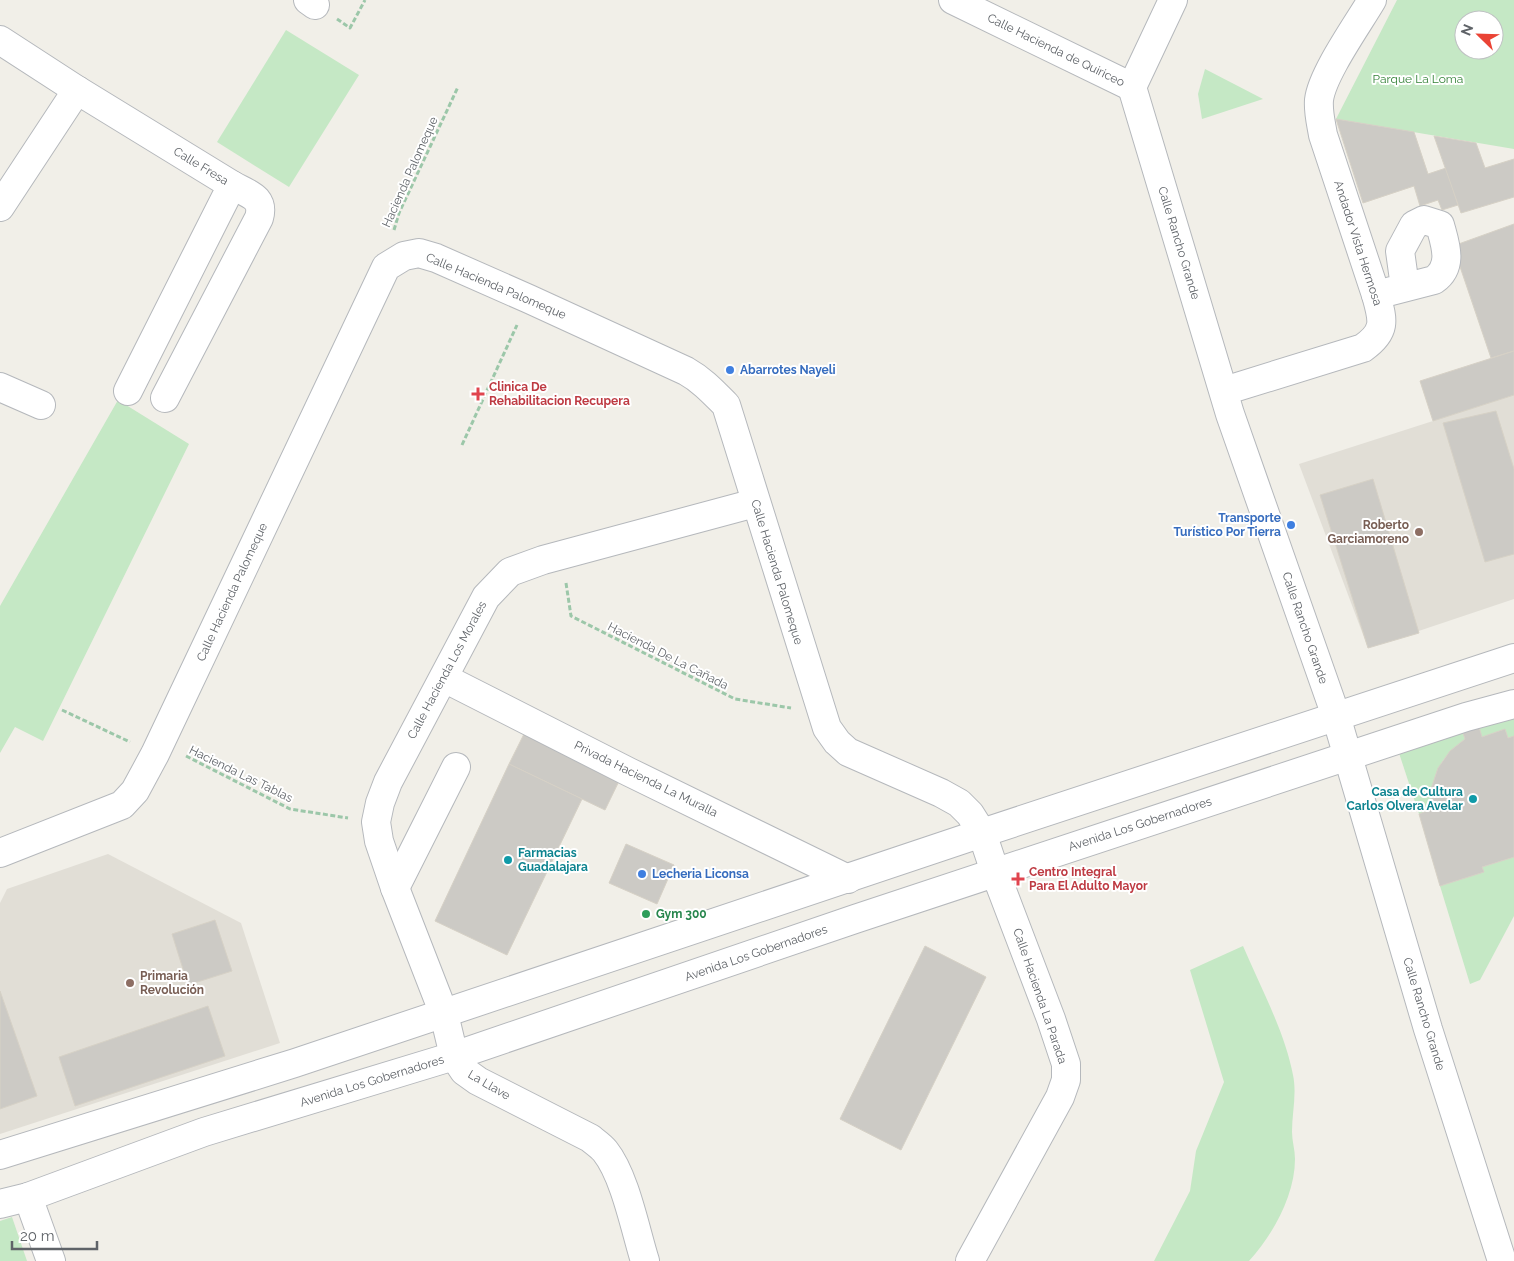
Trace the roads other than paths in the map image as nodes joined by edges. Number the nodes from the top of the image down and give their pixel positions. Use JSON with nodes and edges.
{"nodes":[{"id":1,"x":954,"y":0,"type":"edge"},
{"id":2,"x":1173,"y":0,"type":"edge"},
{"id":3,"x":1372,"y":0,"type":"edge"},
{"id":4,"x":0,"y":40,"type":"edge"},
{"id":5,"x":1132,"y":88,"type":"junction"},
{"id":6,"x":77,"y":90,"type":"junction"},
{"id":7,"x":232,"y":185,"type":"junction"},
{"id":8,"x":0,"y":207,"type":"edge"},
{"id":9,"x":1406,"y":287,"type":"dead end"},
{"id":10,"x":1376,"y":295,"type":"junction"},
{"id":11,"x":0,"y":387,"type":"edge"},
{"id":12,"x":128,"y":390,"type":"dead end"},
{"id":13,"x":1224,"y":391,"type":"junction"},
{"id":14,"x":165,"y":398,"type":"dead end"},
{"id":15,"x":41,"y":406,"type":"dead end"},
{"id":16,"x":755,"y":503,"type":"junction"},
{"id":17,"x":1514,"y":658,"type":"edge"},
{"id":18,"x":444,"y":678,"type":"junction"},
{"id":19,"x":1514,"y":704,"type":"edge"},
{"id":20,"x":1336,"y":716,"type":"junction"},
{"id":21,"x":1346,"y":756,"type":"junction"},
{"id":22,"x":456,"y":767,"type":"dead end"},
{"id":23,"x":982,"y":833,"type":"junction"},
{"id":24,"x":0,"y":853,"type":"edge"},
{"id":25,"x":995,"y":872,"type":"junction"},
{"id":26,"x":848,"y":879,"type":"junction"},
{"id":27,"x":395,"y":888,"type":"junction"},
{"id":28,"x":444,"y":1014,"type":"junction"},
{"id":29,"x":454,"y":1056,"type":"junction"},
{"id":30,"x":0,"y":1155,"type":"edge"},
{"id":31,"x":28,"y":1197,"type":"junction"},
{"id":32,"x":0,"y":1204,"type":"edge"},
{"id":33,"x":51,"y":1261,"type":"edge"},
{"id":34,"x":645,"y":1261,"type":"edge"},
{"id":35,"x":970,"y":1261,"type":"edge"},
{"id":36,"x":1502,"y":1261,"type":"edge"}],
"edges":[{"from":1,"to":5,"type":"street","name":"Calle Hacienda de Quiriceo"},
{"from":2,"to":5,"type":"street"},
{"from":3,"to":10,"type":"street","name":"Andador Vista Hermosa"},
{"from":4,"to":6,"type":"street","name":"Calle Fresa"},
{"from":5,"to":13,"type":"street","name":"Calle Rancho Grande"},
{"from":6,"to":7,"type":"street","name":"Calle Fresa"},
{"from":6,"to":8,"type":"street"},
{"from":7,"to":12,"type":"street","name":"Calle Fresa"},
{"from":7,"to":14,"type":"street"},
{"from":9,"to":10,"type":"street"},
{"from":10,"to":13,"type":"street","name":"Andador Vista Hermosa"},
{"from":11,"to":15,"type":"street"},
{"from":13,"to":20,"type":"street","name":"Calle Rancho Grande"},
{"from":16,"to":18,"type":"street","name":"Calle Hacienda Los Morales"},
{"from":16,"to":23,"type":"street","name":"Calle Hacienda Palomeque"},
{"from":16,"to":24,"type":"street","name":"Calle Hacienda Palomeque"},
{"from":17,"to":20,"type":"street"},
{"from":18,"to":26,"type":"street","name":"Privada Hacienda La Muralla"},
{"from":18,"to":27,"type":"street","name":"Calle Hacienda Los Morales"},
{"from":19,"to":21,"type":"street","name":"Avenida Los Gobernadores"},
{"from":20,"to":21,"type":"street","name":"Calle Rancho Grande"},
{"from":20,"to":23,"type":"street"},
{"from":21,"to":25,"type":"street","name":"Avenida Los Gobernadores"},
{"from":21,"to":36,"type":"street","name":"Calle Rancho Grande"},
{"from":22,"to":27,"type":"street"},
{"from":23,"to":25,"type":"street","name":"Calle Hacienda La Parada"},
{"from":23,"to":26,"type":"street"},
{"from":25,"to":29,"type":"street","name":"Avenida Los Gobernadores"},
{"from":25,"to":35,"type":"street","name":"Calle Hacienda La Parada"},
{"from":26,"to":28,"type":"street"},
{"from":27,"to":28,"type":"street","name":"Calle Hacienda Los Morales"},
{"from":28,"to":29,"type":"street","name":"La Llave"},
{"from":28,"to":30,"type":"street"},
{"from":29,"to":31,"type":"street","name":"Avenida Los Gobernadores"},
{"from":29,"to":34,"type":"street","name":"La Llave"},
{"from":31,"to":32,"type":"street","name":"Avenida Los Gobernadores"},
{"from":31,"to":33,"type":"street"}]}
